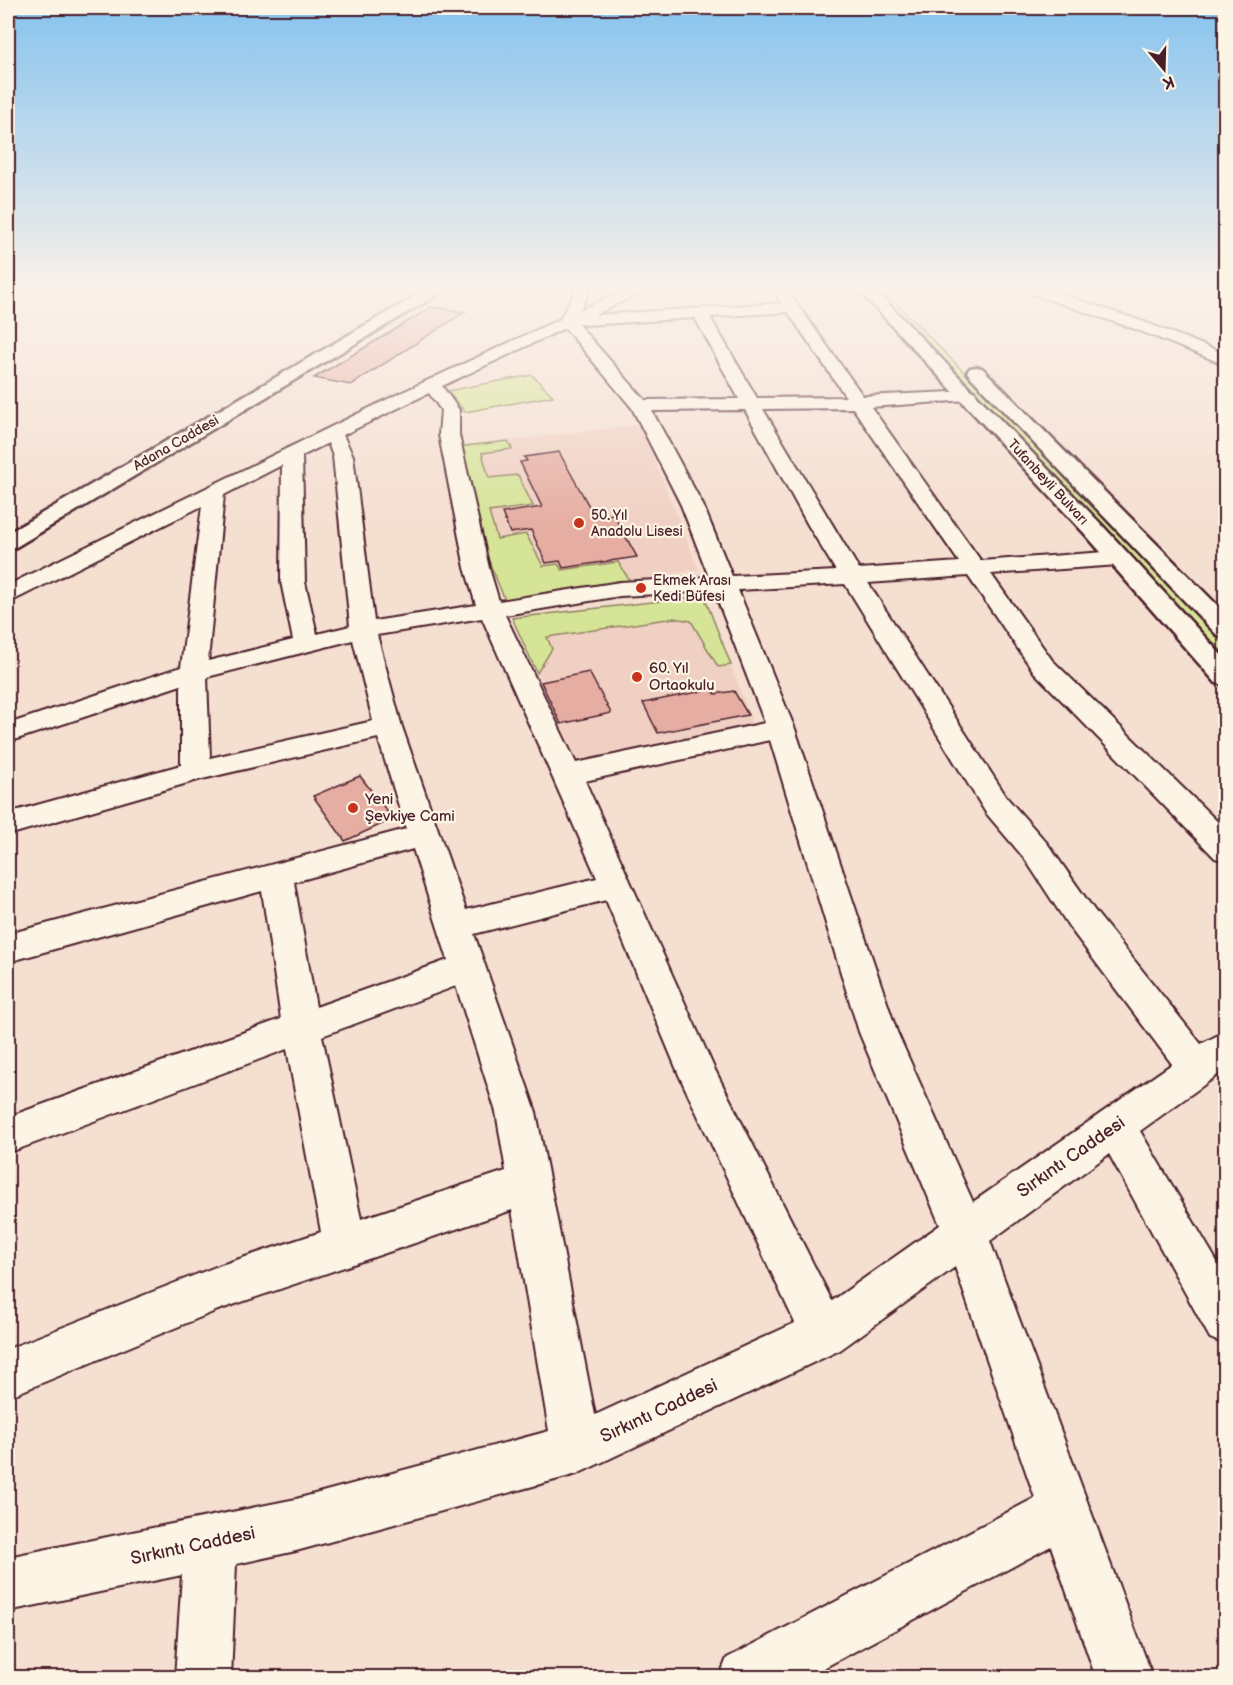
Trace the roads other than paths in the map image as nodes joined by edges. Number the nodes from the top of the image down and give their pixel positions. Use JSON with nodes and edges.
{"nodes":[{"id":1,"x":287,"y":369,"type":"edge"},
{"id":2,"x":303,"y":369,"type":"edge"},
{"id":3,"x":469,"y":369,"type":"edge"},
{"id":4,"x":608,"y":369,"type":"edge"},
{"id":5,"x":731,"y":369,"type":"edge"},
{"id":6,"x":834,"y":369,"type":"edge"},
{"id":7,"x":943,"y":369,"type":"edge"},
{"id":8,"x":972,"y":369,"type":"edge"},
{"id":9,"x":433,"y":386,"type":"junction"},
{"id":10,"x":968,"y":395,"type":"junction"},
{"id":11,"x":857,"y":402,"type":"junction"},
{"id":12,"x":751,"y":404,"type":"junction"},
{"id":13,"x":640,"y":406,"type":"junction"},
{"id":14,"x":333,"y":433,"type":"junction"},
{"id":15,"x":292,"y":454,"type":"junction"},
{"id":16,"x":214,"y":492,"type":"junction"},
{"id":17,"x":8,"y":532,"type":"edge"},
{"id":18,"x":8,"y":542,"type":"edge"},
{"id":19,"x":1119,"y":558,"type":"junction"},
{"id":20,"x":973,"y":566,"type":"junction"},
{"id":21,"x":852,"y":577,"type":"junction"},
{"id":22,"x":723,"y":584,"type":"junction"},
{"id":23,"x":8,"y":594,"type":"edge"},
{"id":24,"x":490,"y":610,"type":"junction"},
{"id":25,"x":1226,"y":629,"type":"edge"},
{"id":26,"x":363,"y":630,"type":"junction"},
{"id":27,"x":307,"y":644,"type":"junction"},
{"id":28,"x":194,"y":672,"type":"junction"},
{"id":29,"x":1226,"y":677,"type":"edge"},
{"id":30,"x":388,"y":727,"type":"junction"},
{"id":31,"x":781,"y":729,"type":"junction"},
{"id":32,"x":8,"y":733,"type":"edge"},
{"id":33,"x":196,"y":771,"type":"junction"},
{"id":34,"x":567,"y":775,"type":"junction"},
{"id":35,"x":8,"y":824,"type":"edge"},
{"id":36,"x":424,"y":835,"type":"junction"},
{"id":37,"x":1226,"y":850,"type":"edge"},
{"id":38,"x":276,"y":874,"type":"junction"},
{"id":39,"x":617,"y":885,"type":"junction"},
{"id":40,"x":454,"y":926,"type":"junction"},
{"id":41,"x":8,"y":948,"type":"edge"},
{"id":42,"x":468,"y":967,"type":"junction"},
{"id":43,"x":301,"y":1026,"type":"junction"},
{"id":44,"x":1211,"y":1057,"type":"edge"},
{"id":45,"x":1115,"y":1126,"type":"junction"},
{"id":46,"x":8,"y":1135,"type":"edge"},
{"id":47,"x":529,"y":1184,"type":"junction"},
{"id":48,"x":965,"y":1233,"type":"junction"},
{"id":49,"x":345,"y":1246,"type":"junction"},
{"id":50,"x":1226,"y":1322,"type":"edge"},
{"id":51,"x":824,"y":1334,"type":"junction"},
{"id":52,"x":8,"y":1373,"type":"edge"},
{"id":53,"x":577,"y":1449,"type":"junction"},
{"id":54,"x":1065,"y":1510,"type":"junction"},
{"id":55,"x":210,"y":1543,"type":"junction"},
{"id":56,"x":8,"y":1584,"type":"edge"},
{"id":57,"x":203,"y":1677,"type":"edge"},
{"id":58,"x":747,"y":1677,"type":"edge"},
{"id":59,"x":1125,"y":1677,"type":"edge"}],
"edges":[{"from":1,"to":17,"type":"main road"},
{"from":2,"to":18,"type":"main road","name":"Adana Caddesi"},
{"from":3,"to":9,"type":"street"},
{"from":4,"to":13,"type":"street"},
{"from":5,"to":12,"type":"street"},
{"from":6,"to":11,"type":"street"},
{"from":7,"to":10,"type":"main road","name":"Tufanbeyli Bulvarı"},
{"from":8,"to":25,"type":"main road","name":"Tufanbeyli Bulvarı"},
{"from":9,"to":14,"type":"street"},
{"from":9,"to":24,"type":"street"},
{"from":10,"to":11,"type":"street"},
{"from":10,"to":19,"type":"main road","name":"Tufanbeyli Bulvarı"},
{"from":11,"to":12,"type":"street"},
{"from":11,"to":20,"type":"street"},
{"from":12,"to":13,"type":"street"},
{"from":12,"to":21,"type":"street"},
{"from":13,"to":22,"type":"street"},
{"from":14,"to":15,"type":"street"},
{"from":14,"to":26,"type":"street"},
{"from":15,"to":16,"type":"street"},
{"from":15,"to":27,"type":"street"},
{"from":16,"to":23,"type":"street"},
{"from":16,"to":28,"type":"street"},
{"from":19,"to":20,"type":"street"},
{"from":19,"to":29,"type":"main road","name":"Tufanbeyli Bulvarı"},
{"from":20,"to":21,"type":"street"},
{"from":20,"to":37,"type":"street"},
{"from":21,"to":22,"type":"street"},
{"from":21,"to":44,"type":"street"},
{"from":22,"to":24,"type":"street"},
{"from":22,"to":31,"type":"street"},
{"from":24,"to":26,"type":"street"},
{"from":24,"to":34,"type":"street"},
{"from":26,"to":27,"type":"street"},
{"from":26,"to":30,"type":"street"},
{"from":27,"to":28,"type":"street"},
{"from":28,"to":32,"type":"street"},
{"from":28,"to":33,"type":"street"},
{"from":30,"to":33,"type":"street"},
{"from":30,"to":36,"type":"street"},
{"from":31,"to":34,"type":"street"},
{"from":31,"to":48,"type":"street"},
{"from":33,"to":35,"type":"street"},
{"from":34,"to":39,"type":"street"},
{"from":36,"to":38,"type":"street"},
{"from":36,"to":40,"type":"street"},
{"from":38,"to":41,"type":"street"},
{"from":38,"to":43,"type":"street"},
{"from":39,"to":40,"type":"street"},
{"from":39,"to":51,"type":"street"},
{"from":40,"to":42,"type":"street"},
{"from":42,"to":43,"type":"street"},
{"from":42,"to":47,"type":"street"},
{"from":43,"to":46,"type":"street"},
{"from":43,"to":49,"type":"street"},
{"from":44,"to":45,"type":"street","name":"Sırkıntı Caddesi"},
{"from":45,"to":48,"type":"street","name":"Sırkıntı Caddesi"},
{"from":45,"to":50,"type":"street"},
{"from":47,"to":49,"type":"street"},
{"from":47,"to":53,"type":"street"},
{"from":48,"to":51,"type":"street","name":"Sırkıntı Caddesi"},
{"from":48,"to":54,"type":"street"},
{"from":49,"to":52,"type":"street"},
{"from":51,"to":53,"type":"street","name":"Sırkıntı Caddesi"},
{"from":53,"to":55,"type":"street","name":"Sırkıntı Caddesi"},
{"from":54,"to":58,"type":"street"},
{"from":54,"to":59,"type":"street"},
{"from":55,"to":56,"type":"street","name":"Sırkıntı Caddesi"},
{"from":55,"to":57,"type":"street"}]}
